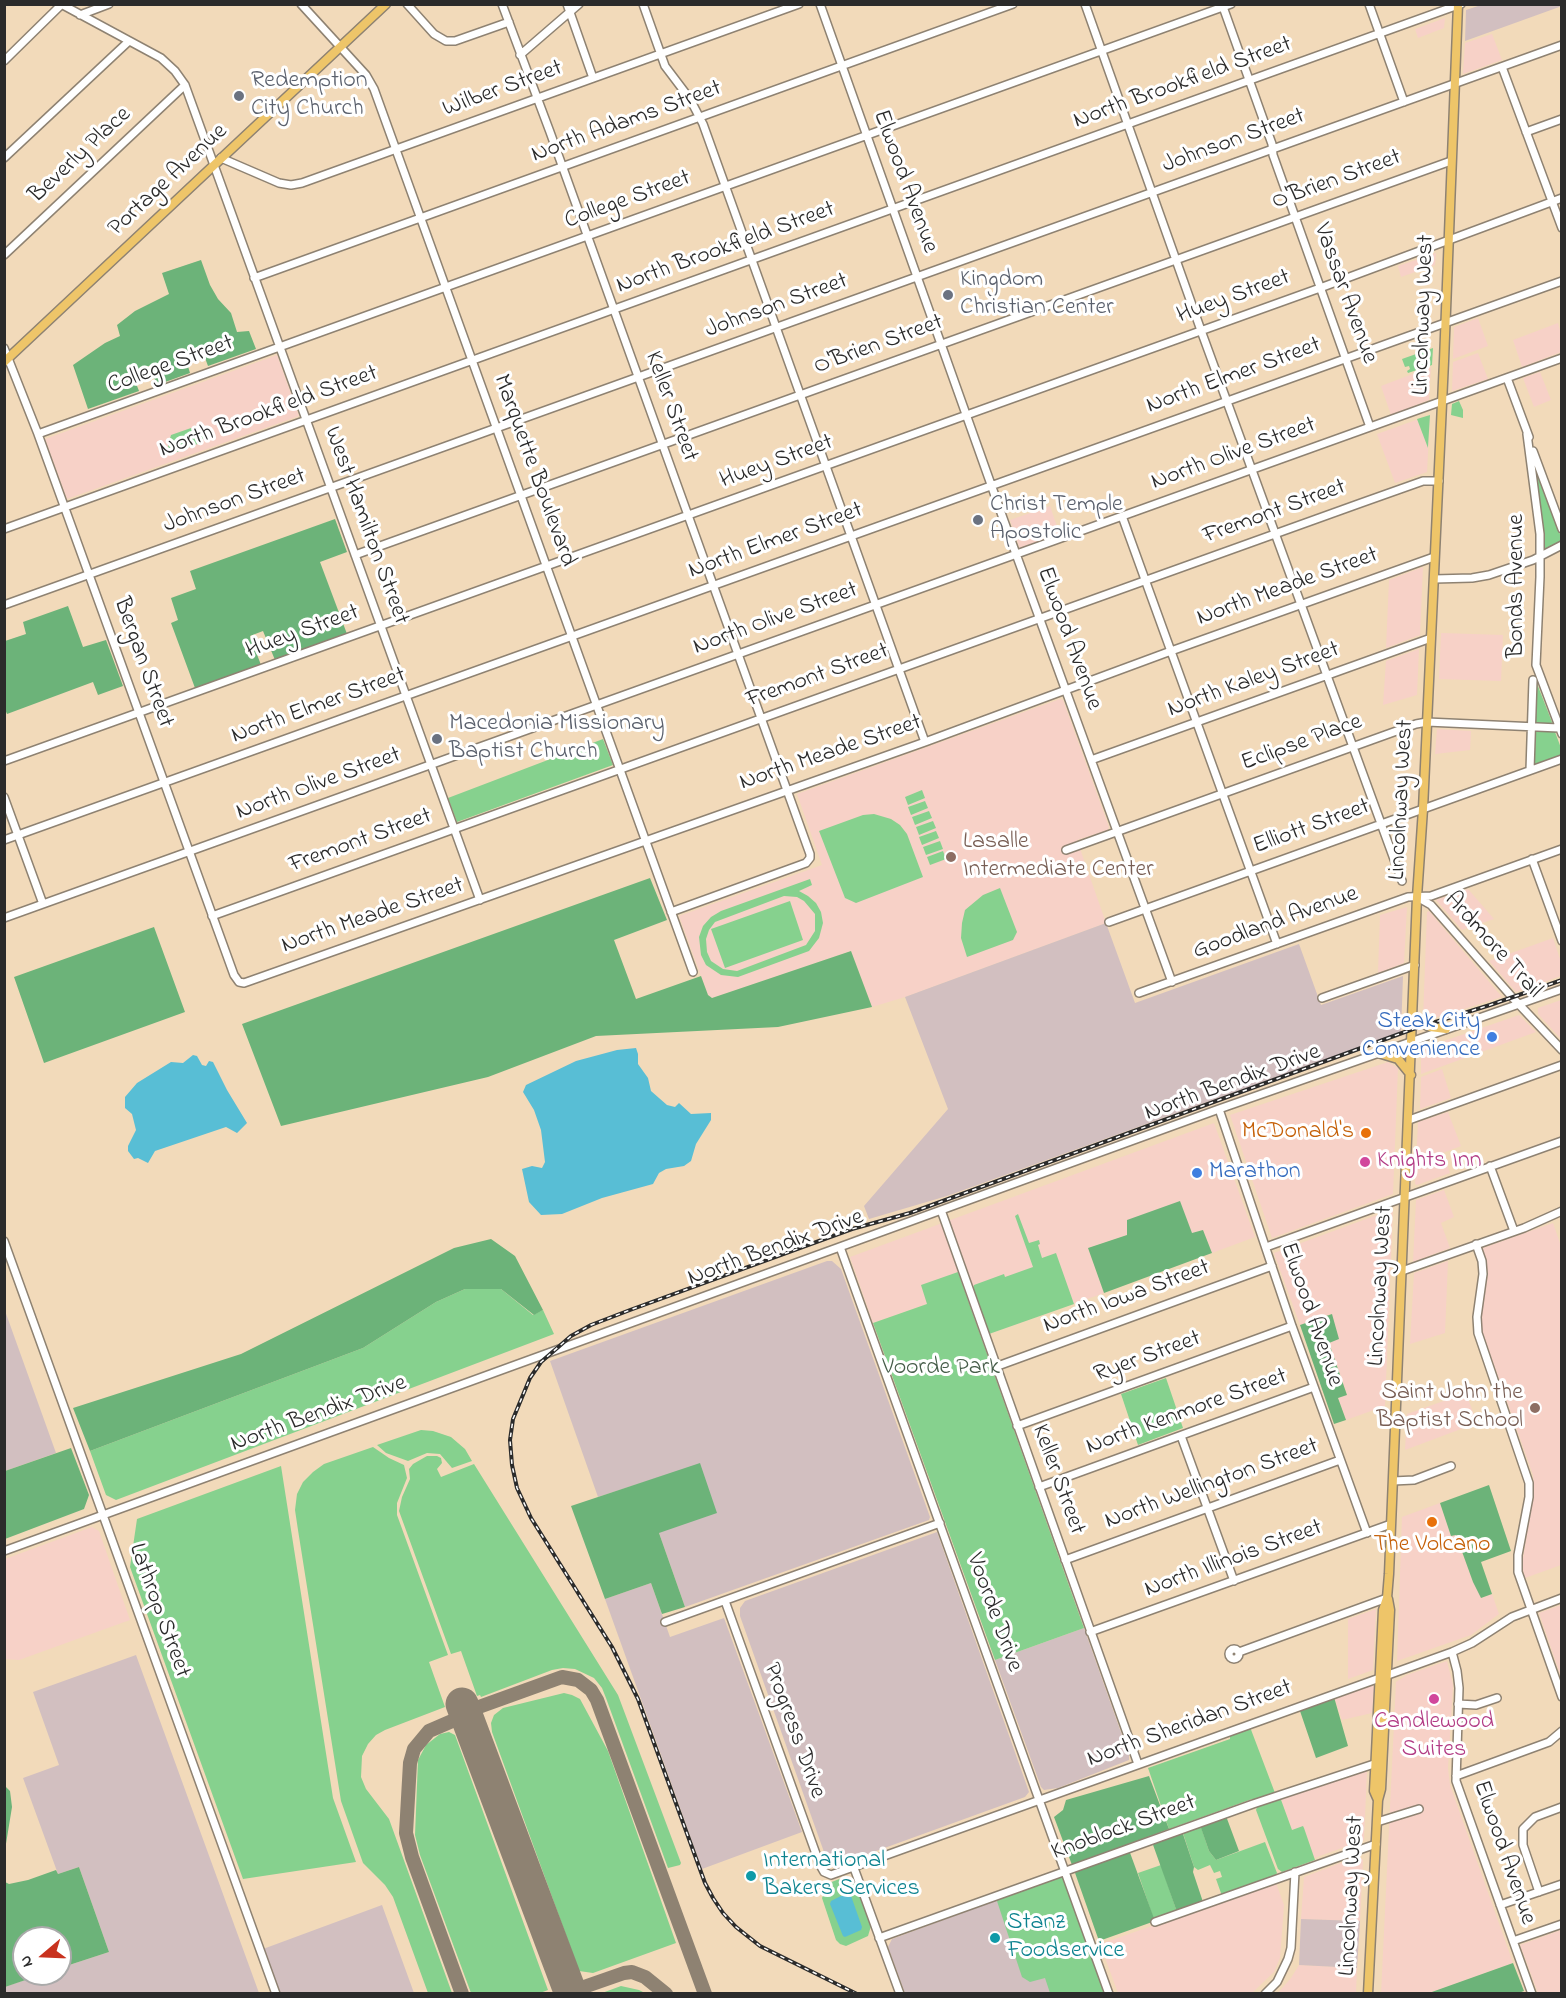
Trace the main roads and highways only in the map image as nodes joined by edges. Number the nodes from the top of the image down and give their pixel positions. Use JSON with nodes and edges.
{"nodes":[{"id":1,"x":386,"y":4,"type":"edge"},
{"id":2,"x":1459,"y":5,"type":"edge"},
{"id":3,"x":7,"y":360,"type":"edge"},
{"id":4,"x":1413,"y":1015,"type":"junction"},
{"id":5,"x":1446,"y":1029,"type":"road end"},
{"id":6,"x":1378,"y":1053,"type":"road end"},
{"id":7,"x":1411,"y":1075,"type":"junction"},
{"id":8,"x":1368,"y":1994,"type":"edge"}],
"edges":[{"from":1,"to":3,"type":"main road","name":"Portage Avenue"},
{"from":2,"to":4,"type":"main road","name":"Lincolnway West"},
{"from":4,"to":5,"type":"main road"},
{"from":4,"to":7,"type":"main road","name":"Lincolnway West"},
{"from":6,"to":7,"type":"main road"},
{"from":7,"to":8,"type":"main road","name":"Lincolnway West"}]}
